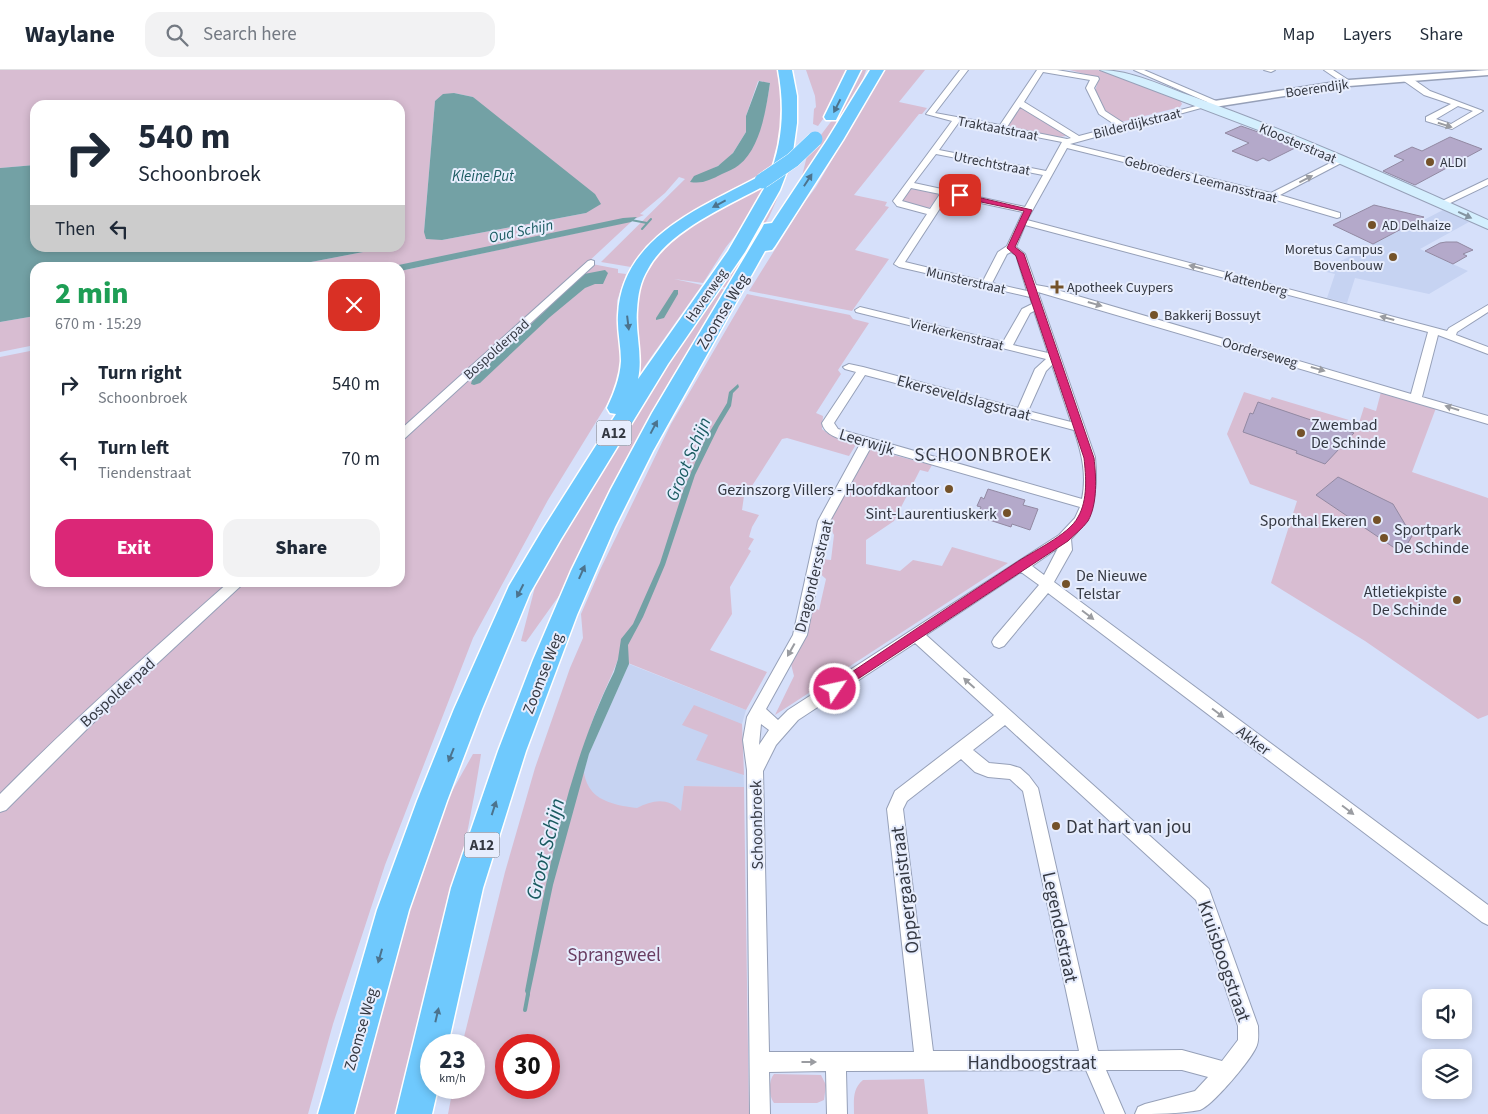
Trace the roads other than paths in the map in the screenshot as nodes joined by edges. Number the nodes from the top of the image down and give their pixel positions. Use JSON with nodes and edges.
{"nodes":[{"id":1,"x":785,"y":70,"type":"edge"},
{"id":2,"x":798,"y":70,"type":"edge"},
{"id":3,"x":854,"y":70,"type":"edge"},
{"id":4,"x":876,"y":70,"type":"edge"},
{"id":5,"x":964,"y":70,"type":"edge"},
{"id":6,"x":1041,"y":70,"type":"edge"},
{"id":7,"x":1046,"y":70,"type":"edge"},
{"id":8,"x":1105,"y":70,"type":"edge"},
{"id":9,"x":1138,"y":70,"type":"edge"},
{"id":10,"x":1328,"y":70,"type":"edge"},
{"id":11,"x":1488,"y":72,"type":"edge"},
{"id":12,"x":1407,"y":79,"type":"junction"},
{"id":13,"x":1348,"y":83,"type":"junction"},
{"id":14,"x":1171,"y":92,"type":"junction"},
{"id":15,"x":1187,"y":94,"type":"junction"},
{"id":16,"x":804,"y":102,"type":"dead end"},
{"id":17,"x":1020,"y":103,"type":"junction"},
{"id":18,"x":1212,"y":104,"type":"junction"},
{"id":19,"x":1457,"y":104,"type":"junction"},
{"id":20,"x":1189,"y":110,"type":"junction"},
{"id":21,"x":957,"y":120,"type":"junction"},
{"id":22,"x":1124,"y":127,"type":"junction"},
{"id":23,"x":1002,"y":128,"type":"junction"},
{"id":24,"x":810,"y":135,"type":"junction"},
{"id":25,"x":1077,"y":138,"type":"junction"},
{"id":26,"x":1066,"y":143,"type":"junction"},
{"id":27,"x":934,"y":151,"type":"junction"},
{"id":28,"x":1341,"y":161,"type":"junction"},
{"id":29,"x":1049,"y":174,"type":"junction"},
{"id":30,"x":1488,"y":182,"type":"edge"},
{"id":31,"x":909,"y":185,"type":"junction"},
{"id":32,"x":946,"y":192,"type":"junction"},
{"id":33,"x":1272,"y":196,"type":"junction"},
{"id":34,"x":1441,"y":204,"type":"junction"},
{"id":35,"x":1028,"y":210,"type":"junction"},
{"id":36,"x":932,"y":212,"type":"junction"},
{"id":37,"x":1337,"y":215,"type":"dead end"},
{"id":38,"x":1022,"y":221,"type":"junction"},
{"id":39,"x":1488,"y":225,"type":"edge"},
{"id":40,"x":1011,"y":248,"type":"junction"},
{"id":41,"x":591,"y":263,"type":"dead end"},
{"id":42,"x":751,"y":263,"type":"junction"},
{"id":43,"x":986,"y":285,"type":"junction"},
{"id":44,"x":1033,"y":296,"type":"junction"},
{"id":45,"x":1488,"y":308,"type":"edge"},
{"id":46,"x":860,"y":310,"type":"dead end"},
{"id":47,"x":1434,"y":330,"type":"junction"},
{"id":48,"x":1450,"y":336,"type":"junction"},
{"id":49,"x":1007,"y":346,"type":"junction"},
{"id":50,"x":1488,"y":352,"type":"edge"},
{"id":51,"x":1054,"y":358,"type":"junction"},
{"id":52,"x":849,"y":367,"type":"dead end"},
{"id":53,"x":863,"y":370,"type":"junction"},
{"id":54,"x":1416,"y":397,"type":"junction"},
{"id":55,"x":1021,"y":413,"type":"junction"},
{"id":56,"x":1488,"y":420,"type":"edge"},
{"id":57,"x":1079,"y":428,"type":"junction"},
{"id":58,"x":405,"y":431,"type":"edge"},
{"id":59,"x":867,"y":442,"type":"junction"},
{"id":60,"x":571,"y":503,"type":"junction"},
{"id":61,"x":1087,"y":505,"type":"junction"},
{"id":62,"x":1064,"y":538,"type":"junction"},
{"id":63,"x":1021,"y":564,"type":"junction"},
{"id":64,"x":1046,"y":584,"type":"junction"},
{"id":65,"x":232,"y":587,"type":"edge"},
{"id":66,"x":916,"y":635,"type":"junction"},
{"id":67,"x":999,"y":642,"type":"dead end"},
{"id":68,"x":758,"y":710,"type":"junction"},
{"id":69,"x":1004,"y":716,"type":"junction"},
{"id":70,"x":778,"y":728,"type":"junction"},
{"id":71,"x":963,"y":749,"type":"junction"},
{"id":72,"x":755,"y":771,"type":"junction"},
{"id":73,"x":0,"y":805,"type":"edge"},
{"id":74,"x":1488,"y":916,"type":"edge"},
{"id":75,"x":433,"y":1034,"type":"edge"},
{"id":76,"x":1092,"y":1061,"type":"junction"},
{"id":77,"x":760,"y":1062,"type":"junction"},
{"id":78,"x":836,"y":1062,"type":"junction"},
{"id":79,"x":925,"y":1062,"type":"junction"},
{"id":80,"x":1226,"y":1072,"type":"junction"},
{"id":81,"x":420,"y":1088,"type":"edge"},
{"id":82,"x":420,"y":1097,"type":"edge"},
{"id":83,"x":336,"y":1114,"type":"edge"},
{"id":84,"x":414,"y":1114,"type":"edge"},
{"id":85,"x":418,"y":1114,"type":"edge"},
{"id":86,"x":760,"y":1114,"type":"edge"},
{"id":87,"x":837,"y":1114,"type":"edge"},
{"id":88,"x":1115,"y":1114,"type":"edge"},
{"id":89,"x":1145,"y":1114,"type":"edge"}],
"edges":[{"from":1,"to":60,"type":"highway","name":"Havenweg","number":"A12"},
{"from":2,"to":16,"type":"highway"},
{"from":3,"to":24,"type":"highway","one_way":true},
{"from":42,"to":4,"type":"highway","one_way":true},
{"from":5,"to":21,"type":"street","name":"Traktaatstraat"},
{"from":6,"to":17,"type":"street"},
{"from":7,"to":22,"type":"street"},
{"from":8,"to":14,"type":"main road","name":"Kloosterstraat"},
{"from":9,"to":15,"type":"street"},
{"from":10,"to":13,"type":"street"},
{"from":11,"to":12,"type":"street","name":"Boerendijk"},
{"from":12,"to":13,"type":"street","name":"Boerendijk"},
{"from":12,"to":19,"type":"street"},
{"from":13,"to":18,"type":"street","name":"Boerendijk"},
{"from":14,"to":15,"type":"main road","name":"Kloosterstraat"},
{"from":14,"to":20,"type":"main road"},
{"from":15,"to":18,"type":"main road","name":"Kloosterstraat"},
{"from":17,"to":23,"type":"street"},
{"from":17,"to":25,"type":"street"},
{"from":18,"to":20,"type":"street","name":"Bilderdijkstraat"},
{"from":18,"to":28,"type":"main road","name":"Kloosterstraat"},
{"from":19,"to":19,"type":"street","one_way":true},
{"from":20,"to":22,"type":"street","name":"Bilderdijkstraat"},
{"from":21,"to":23,"type":"street","name":"Traktaatstraat"},
{"from":21,"to":27,"type":"street"},
{"from":22,"to":25,"type":"street","name":"Bilderdijkstraat"},
{"from":23,"to":26,"type":"street","name":"Traktaatstraat"},
{"from":24,"to":42,"type":"highway","name":"Havenweg","number":"A12"},
{"from":24,"to":60,"type":"highway","one_way":true,"bridge":true},
{"from":25,"to":26,"type":"street","name":"Bilderdijkstraat"},
{"from":26,"to":29,"type":"street"},
{"from":26,"to":33,"type":"street","name":"Gebroeders Leemansstraat"},
{"from":27,"to":29,"type":"street","name":"Utrechtstraat"},
{"from":27,"to":31,"type":"street"},
{"from":33,"to":28,"type":"street","one_way":true},
{"from":28,"to":34,"type":"main road","name":"Kloosterstraat"},
{"from":29,"to":35,"type":"street"},
{"from":30,"to":34,"type":"street"},
{"from":31,"to":32,"type":"street"},
{"from":31,"to":36,"type":"street"},
{"from":32,"to":35,"type":"street"},
{"from":32,"to":36,"type":"street"},
{"from":33,"to":37,"type":"street","name":"Gebroeders Leemansstraat"},
{"from":34,"to":39,"type":"main road","name":"Kloosterstraat","one_way":true},
{"from":35,"to":38,"type":"street"},
{"from":36,"to":43,"type":"street","name":"Munsterstraat"},
{"from":38,"to":40,"type":"street"},
{"from":47,"to":38,"type":"street","name":"Kattenberg","one_way":true},
{"from":40,"to":43,"type":"street"},
{"from":40,"to":44,"type":"street","name":"Schoonbroek"},
{"from":41,"to":58,"type":"street","name":"Bospolderpad"},
{"from":75,"to":42,"type":"highway","name":"Zoomse Weg","number":"A12","one_way":true},
{"from":43,"to":44,"type":"street","name":"Munsterstraat"},
{"from":44,"to":49,"type":"street"},
{"from":44,"to":51,"type":"street","name":"Schoonbroek"},
{"from":44,"to":54,"type":"street","name":"Oorderseweg","one_way":true},
{"from":45,"to":48,"type":"street"},
{"from":46,"to":49,"type":"street","name":"Vierkerkenstraat"},
{"from":47,"to":48,"type":"street","name":"Kattenberg"},
{"from":47,"to":54,"type":"street"},
{"from":48,"to":50,"type":"street","name":"Kattenberg"},
{"from":49,"to":51,"type":"street","name":"Vierkerkenstraat"},
{"from":51,"to":55,"type":"street"},
{"from":51,"to":57,"type":"street","name":"Schoonbroek"},
{"from":52,"to":53,"type":"street","name":"Ekerseveldslagstraat"},
{"from":53,"to":55,"type":"street","name":"Ekerseveldslagstraat"},
{"from":53,"to":59,"type":"street","name":"Leerwijk"},
{"from":56,"to":54,"type":"street","name":"Oorderseweg","one_way":true},
{"from":55,"to":57,"type":"street","name":"Ekerseveldslagstraat"},
{"from":57,"to":61,"type":"street","name":"Schoonbroek"},
{"from":59,"to":61,"type":"street","name":"Leerwijk"},
{"from":59,"to":68,"type":"street","name":"Dragondersstraat","one_way":true},
{"from":60,"to":83,"type":"highway","name":"Zoomse Weg","number":"A12","one_way":true},
{"from":61,"to":62,"type":"street","name":"Schoonbroek"},
{"from":62,"to":63,"type":"street","name":"Schoonbroek"},
{"from":62,"to":64,"type":"street"},
{"from":63,"to":64,"type":"street","name":"Akker"},
{"from":63,"to":66,"type":"street","name":"Schoonbroek"},
{"from":64,"to":67,"type":"street"},
{"from":64,"to":74,"type":"street","name":"Akker","one_way":true},
{"from":65,"to":73,"type":"street","name":"Bospolderpad"},
{"from":69,"to":66,"type":"street","name":"Kruisboogstraat","one_way":true},
{"from":66,"to":70,"type":"street","name":"Schoonbroek"},
{"from":68,"to":70,"type":"street"},
{"from":68,"to":72,"type":"street","name":"Dragondersstraat"},
{"from":69,"to":71,"type":"street","name":"Oppergaaistraat"},
{"from":69,"to":80,"type":"street","name":"Kruisboogstraat"},
{"from":70,"to":72,"type":"street","name":"Schoonbroek"},
{"from":71,"to":76,"type":"street","name":"Legendestraat"},
{"from":71,"to":79,"type":"street","name":"Oppergaaistraat"},
{"from":72,"to":77,"type":"street","name":"Schoonbroek"},
{"from":76,"to":79,"type":"street","name":"Handboogstraat"},
{"from":76,"to":80,"type":"street","name":"Handboogstraat"},
{"from":76,"to":88,"type":"street","name":"Legendestraat"},
{"from":77,"to":78,"type":"street","name":"Handboogstraat","one_way":true},
{"from":77,"to":86,"type":"street","name":"Schoonbroek"},
{"from":78,"to":79,"type":"street","name":"Handboogstraat"},
{"from":78,"to":87,"type":"street"},
{"from":80,"to":89,"type":"street","name":"Kruisboogstraat"},
{"from":81,"to":84,"type":"highway","name":"Zoomse Weg","number":"A12"},
{"from":82,"to":85,"type":"highway"}]}
